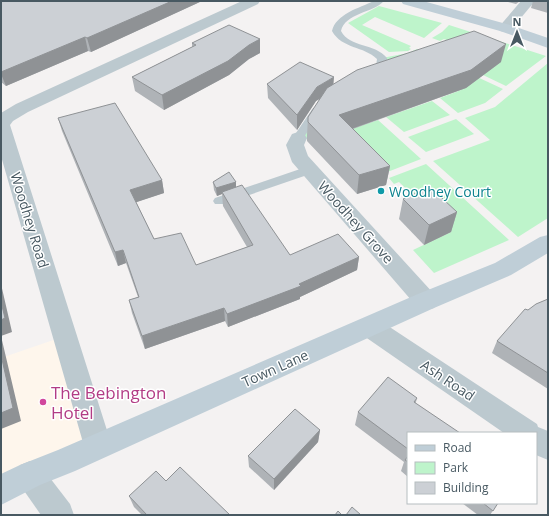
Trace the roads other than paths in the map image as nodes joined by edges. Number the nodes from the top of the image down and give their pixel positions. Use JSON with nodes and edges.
{"nodes":[{"id":1,"x":253,"y":1,"type":"edge"},
{"id":2,"x":380,"y":1,"type":"edge"},
{"id":3,"x":408,"y":1,"type":"edge"},
{"id":4,"x":528,"y":1,"type":"edge"},
{"id":5,"x":505,"y":28,"type":"junction"},
{"id":6,"x":548,"y":35,"type":"edge"},
{"id":7,"x":548,"y":43,"type":"edge"},
{"id":8,"x":365,"y":77,"type":"edge"},
{"id":9,"x":321,"y":104,"type":"edge"},
{"id":10,"x":298,"y":138,"type":"joint"},
{"id":11,"x":309,"y":170,"type":"junction"},
{"id":12,"x":219,"y":201,"type":"dead end"},
{"id":13,"x":548,"y":243,"type":"edge"},
{"id":14,"x":426,"y":301,"type":"junction"},
{"id":15,"x":370,"y":327,"type":"junction"},
{"id":16,"x":526,"y":432,"type":"edge"},
{"id":17,"x":537,"y":440,"type":"edge"},
{"id":18,"x":98,"y":446,"type":"junction"},
{"id":19,"x":548,"y":447,"type":"edge"},
{"id":20,"x":30,"y":475,"type":"junction"},
{"id":21,"x":1,"y":490,"type":"edge"},
{"id":22,"x":58,"y":515,"type":"edge"}],
"edges":[{"from":1,"to":18,"type":"street","name":"Woodhey Road"},
{"from":2,"to":8,"type":"lane"},
{"from":3,"to":5,"type":"main road"},
{"from":4,"to":5,"type":"street"},
{"from":5,"to":6,"type":"main road"},
{"from":5,"to":7,"type":"main road"},
{"from":9,"to":10,"type":"lane"},
{"from":10,"to":11,"type":"street","name":"Woodhey Grove"},
{"from":11,"to":12,"type":"lane"},
{"from":11,"to":14,"type":"street","name":"Woodhey Grove"},
{"from":13,"to":14,"type":"main road","name":"Town Lane"},
{"from":14,"to":15,"type":"main road","name":"Town Lane"},
{"from":15,"to":16,"type":"street","name":"Ash Road"},
{"from":15,"to":18,"type":"main road","name":"Town Lane"},
{"from":17,"to":19,"type":"street"},
{"from":18,"to":20,"type":"main road","name":"Town Lane"},
{"from":20,"to":21,"type":"main road","name":"Town Lane"},
{"from":20,"to":22,"type":"street"}]}
